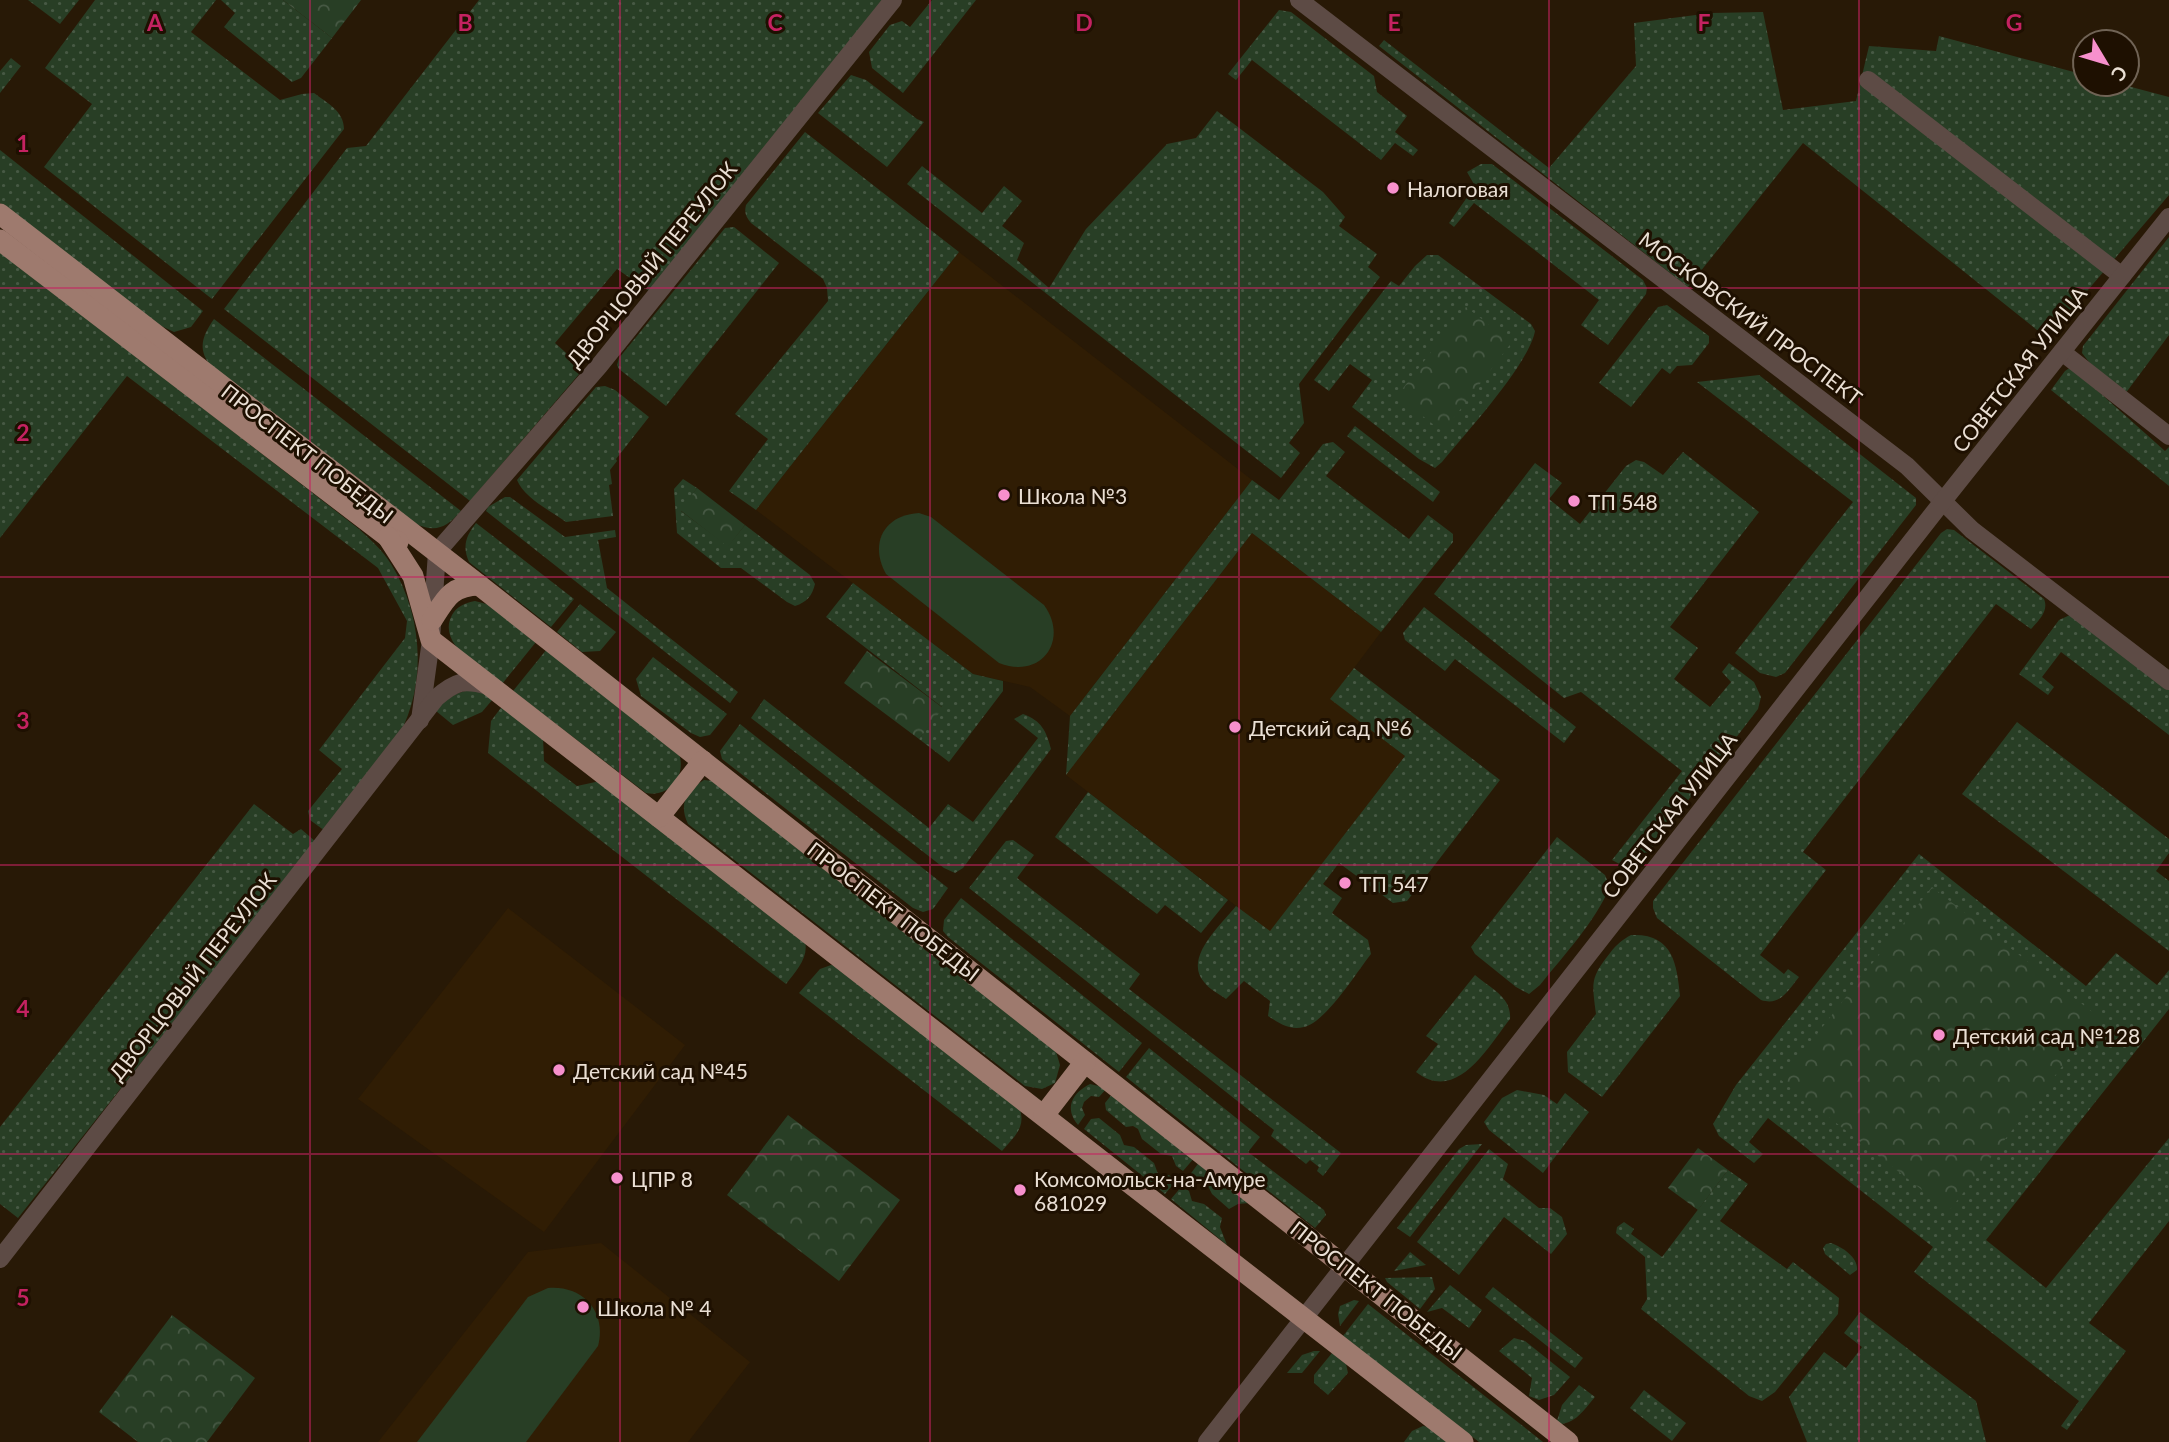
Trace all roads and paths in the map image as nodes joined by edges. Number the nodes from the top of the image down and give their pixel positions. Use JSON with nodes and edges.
{"nodes":[{"id":1,"x":893,"y":0,"type":"edge"},
{"id":2,"x":1298,"y":0,"type":"edge"},
{"id":3,"x":1868,"y":80,"type":"dead end"},
{"id":4,"x":0,"y":214,"type":"edge"},
{"id":5,"x":2169,"y":217,"type":"edge"},
{"id":6,"x":0,"y":240,"type":"edge"},
{"id":7,"x":2122,"y":276,"type":"junction"},
{"id":8,"x":2062,"y":352,"type":"junction"},
{"id":9,"x":174,"y":361,"type":"junction"},
{"id":10,"x":2169,"y":436,"type":"edge"},
{"id":11,"x":1943,"y":501,"type":"junction"},
{"id":12,"x":388,"y":537,"type":"junction"},
{"id":13,"x":437,"y":552,"type":"junction"},
{"id":14,"x":479,"y":585,"type":"junction"},
{"id":15,"x":432,"y":630,"type":"junction"},
{"id":16,"x":2169,"y":681,"type":"edge"},
{"id":17,"x":491,"y":686,"type":"junction"},
{"id":18,"x":419,"y":720,"type":"junction"},
{"id":19,"x":703,"y":761,"type":"junction"},
{"id":20,"x":659,"y":817,"type":"junction"},
{"id":21,"x":1086,"y":1062,"type":"junction"},
{"id":22,"x":1044,"y":1115,"type":"junction"},
{"id":23,"x":0,"y":1259,"type":"edge"},
{"id":24,"x":1345,"y":1265,"type":"junction"},
{"id":25,"x":1303,"y":1318,"type":"junction"},
{"id":26,"x":1207,"y":1442,"type":"edge"},
{"id":27,"x":1463,"y":1442,"type":"edge"},
{"id":28,"x":1568,"y":1442,"type":"edge"}],
"edges":[{"from":1,"to":13,"type":"street","name":"ДВОРЦОВЫЙ ПЕРЕУЛОК"},
{"from":2,"to":11,"type":"street","name":"МОСКОВСКИЙ ПРОСПЕКТ"},
{"from":3,"to":7,"type":"street"},
{"from":4,"to":9,"type":"main road","name":"ПРОСПЕКТ ПОБЕДЫ"},
{"from":5,"to":7,"type":"street","name":"СОВЕТСКАЯ УЛИЦА"},
{"from":6,"to":9,"type":"main road","name":"ПРОСПЕКТ ПОБЕДЫ"},
{"from":7,"to":8,"type":"street","name":"СОВЕТСКАЯ УЛИЦА"},
{"from":8,"to":10,"type":"street"},
{"from":8,"to":11,"type":"street","name":"СОВЕТСКАЯ УЛИЦА"},
{"from":9,"to":12,"type":"main road","name":"ПРОСПЕКТ ПОБЕДЫ"},
{"from":9,"to":13,"type":"main road","name":"ПРОСПЕКТ ПОБЕДЫ"},
{"from":11,"to":16,"type":"street","name":"МОСКОВСКИЙ ПРОСПЕКТ"},
{"from":11,"to":24,"type":"street","name":"СОВЕТСКАЯ УЛИЦА"},
{"from":12,"to":13,"type":"main road","name":"ПРОСПЕКТ ПОБЕДЫ"},
{"from":12,"to":15,"type":"main road","name":"ПРОСПЕКТ ПОБЕДЫ"},
{"from":13,"to":14,"type":"main road","name":"ПРОСПЕКТ ПОБЕДЫ"},
{"from":13,"to":15,"type":"street"},
{"from":14,"to":15,"type":"main road"},
{"from":14,"to":19,"type":"main road","name":"ПРОСПЕКТ ПОБЕДЫ"},
{"from":15,"to":17,"type":"main road"},
{"from":15,"to":18,"type":"street","name":"ДВОРЦОВЫЙ ПЕРЕУЛОК"},
{"from":17,"to":18,"type":"street","name":"ДВОРЦОВЫЙ ПЕРЕУЛОК"},
{"from":17,"to":20,"type":"main road"},
{"from":18,"to":23,"type":"street","name":"ДВОРЦОВЫЙ ПЕРЕУЛОК"},
{"from":19,"to":20,"type":"main road"},
{"from":19,"to":21,"type":"main road","name":"ПРОСПЕКТ ПОБЕДЫ"},
{"from":20,"to":22,"type":"main road"},
{"from":21,"to":22,"type":"main road"},
{"from":21,"to":24,"type":"main road","name":"ПРОСПЕКТ ПОБЕДЫ"},
{"from":22,"to":25,"type":"main road"},
{"from":24,"to":25,"type":"street","name":"СОВЕТСКАЯ УЛИЦА"},
{"from":24,"to":28,"type":"main road","name":"ПРОСПЕКТ ПОБЕДЫ"},
{"from":25,"to":26,"type":"street","name":"СОВЕТСКАЯ УЛИЦА"},
{"from":25,"to":27,"type":"main road"}]}
